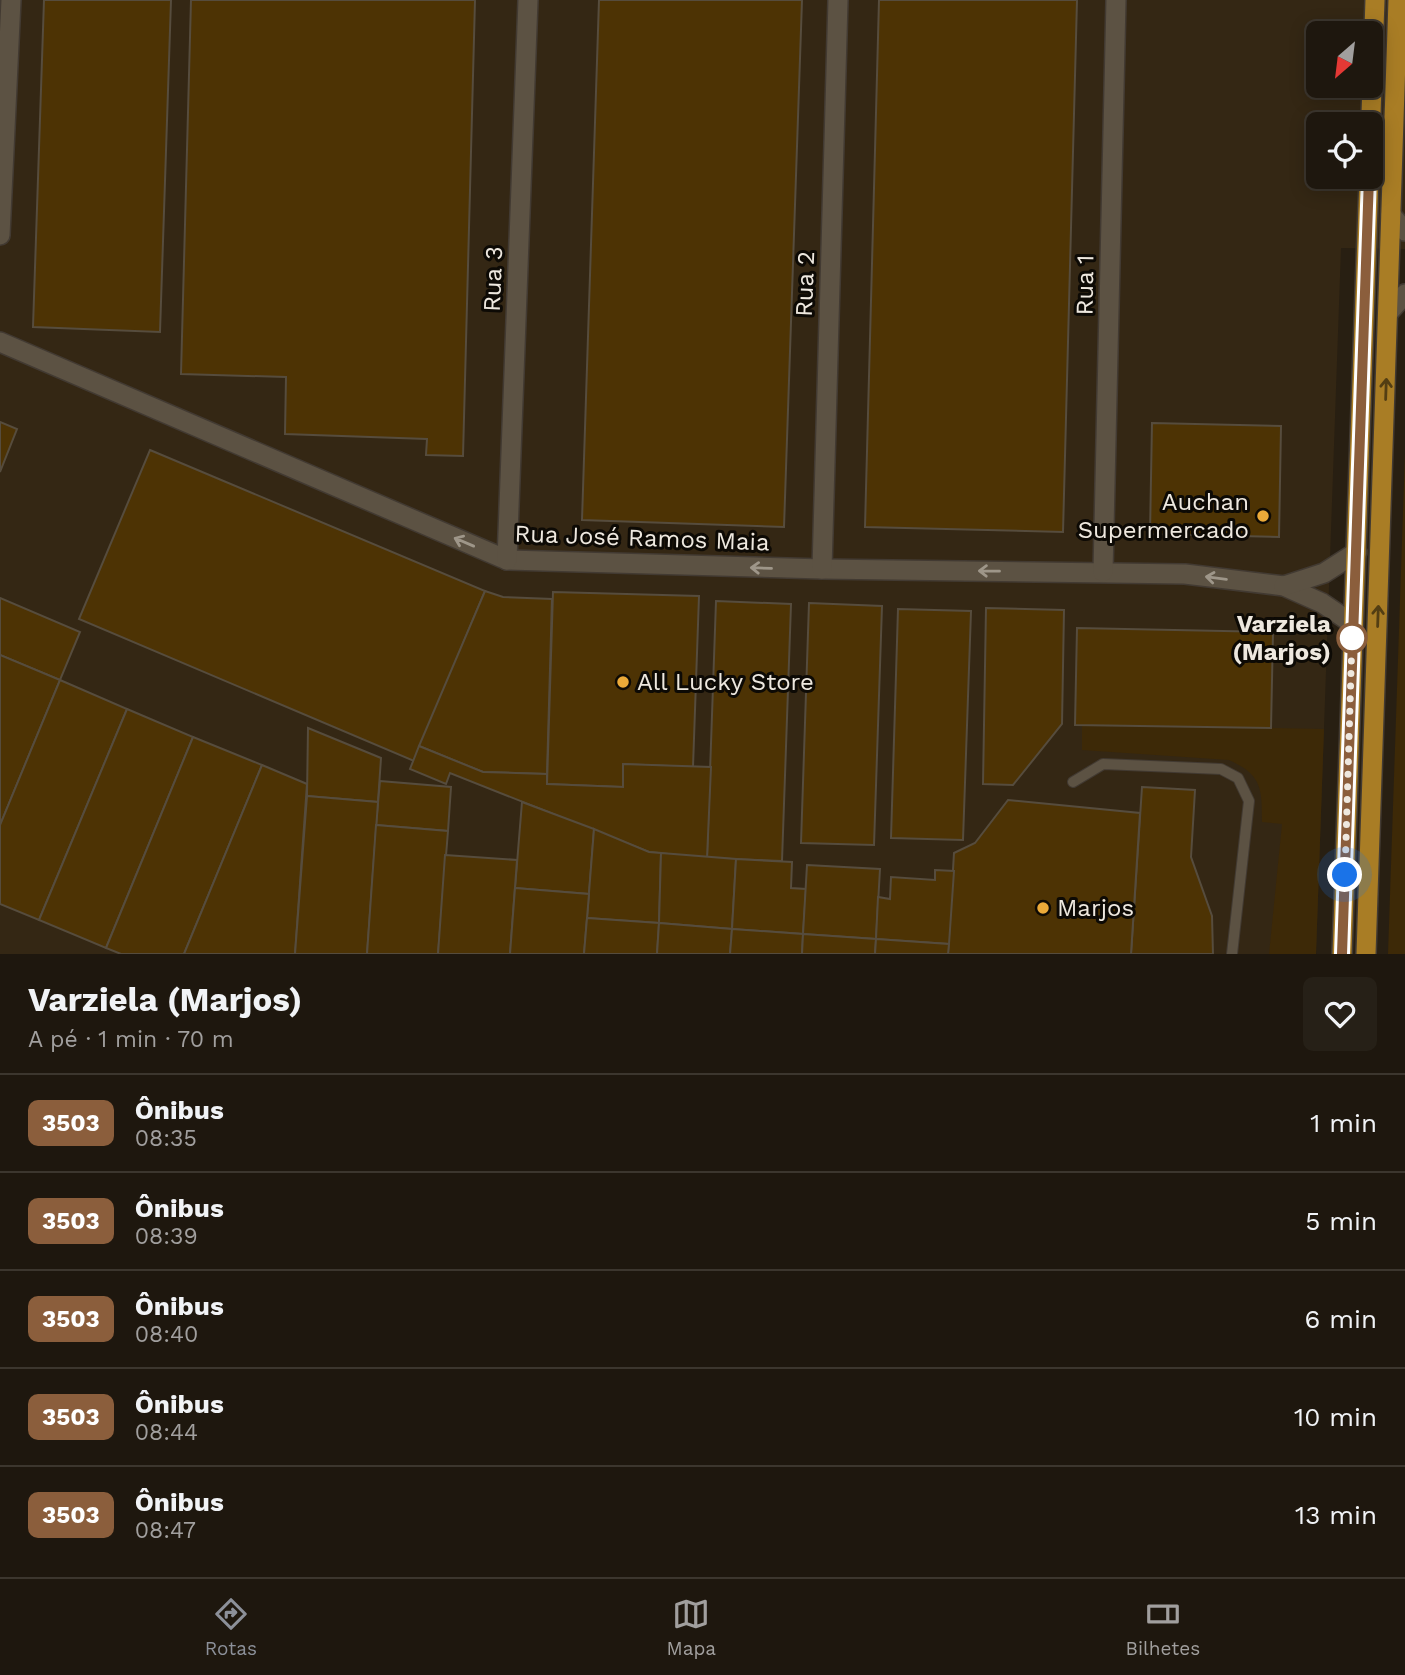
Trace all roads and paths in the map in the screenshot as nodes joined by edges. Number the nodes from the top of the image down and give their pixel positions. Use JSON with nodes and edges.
{"nodes":[{"id":1,"x":11,"y":0,"type":"edge"},
{"id":2,"x":528,"y":0,"type":"edge"},
{"id":3,"x":838,"y":0,"type":"edge"},
{"id":4,"x":1116,"y":0,"type":"edge"},
{"id":5,"x":1375,"y":0,"type":"edge"},
{"id":6,"x":1398,"y":0,"type":"edge"},
{"id":7,"x":1371,"y":112,"type":"edge"},
{"id":8,"x":1369,"y":189,"type":"edge"},
{"id":9,"x":1391,"y":215,"type":"junction"},
{"id":10,"x":1405,"y":230,"type":"edge"},
{"id":11,"x":0,"y":235,"type":"edge"},
{"id":12,"x":1405,"y":294,"type":"edge"},
{"id":13,"x":1388,"y":313,"type":"junction"},
{"id":14,"x":0,"y":342,"type":"edge"},
{"id":15,"x":1357,"y":552,"type":"junction"},
{"id":16,"x":507,"y":560,"type":"junction"},
{"id":17,"x":822,"y":569,"type":"junction"},
{"id":18,"x":1103,"y":572,"type":"junction"},
{"id":19,"x":1284,"y":586,"type":"junction"},
{"id":20,"x":1353,"y":624,"type":"junction"},
{"id":21,"x":1073,"y":782,"type":"dead end"},
{"id":22,"x":1370,"y":824,"type":"junction"},
{"id":23,"x":1232,"y":954,"type":"edge"},
{"id":24,"x":1342,"y":954,"type":"edge"},
{"id":25,"x":1366,"y":954,"type":"edge"}],
"edges":[{"from":1,"to":11,"type":"street"},
{"from":2,"to":16,"type":"street","name":"Rua 3"},
{"from":3,"to":17,"type":"street","name":"Rua 2"},
{"from":4,"to":18,"type":"street","name":"Rua 1"},
{"from":5,"to":7,"type":"main road"},
{"from":6,"to":9,"type":"main road"},
{"from":8,"to":15,"type":"main road"},
{"from":9,"to":10,"type":"street"},
{"from":9,"to":13,"type":"main road"},
{"from":12,"to":13,"type":"street"},
{"from":22,"to":13,"type":"main road","one_way":true},
{"from":16,"to":14,"type":"street","name":"Rua José Ramos Maia","one_way":true},
{"from":15,"to":19,"type":"street","name":"Rua José Ramos Maia"},
{"from":15,"to":20,"type":"main road"},
{"from":17,"to":16,"type":"street","name":"Rua José Ramos Maia","one_way":true},
{"from":18,"to":17,"type":"street","name":"Rua José Ramos Maia","one_way":true},
{"from":19,"to":18,"type":"street","name":"Rua José Ramos Maia","one_way":true},
{"from":19,"to":20,"type":"street","name":"Rua José Ramos Maia"},
{"from":20,"to":22,"type":"main road"},
{"from":20,"to":24,"type":"main road"},
{"from":21,"to":23,"type":"lane"},
{"from":22,"to":25,"type":"main road"}]}
